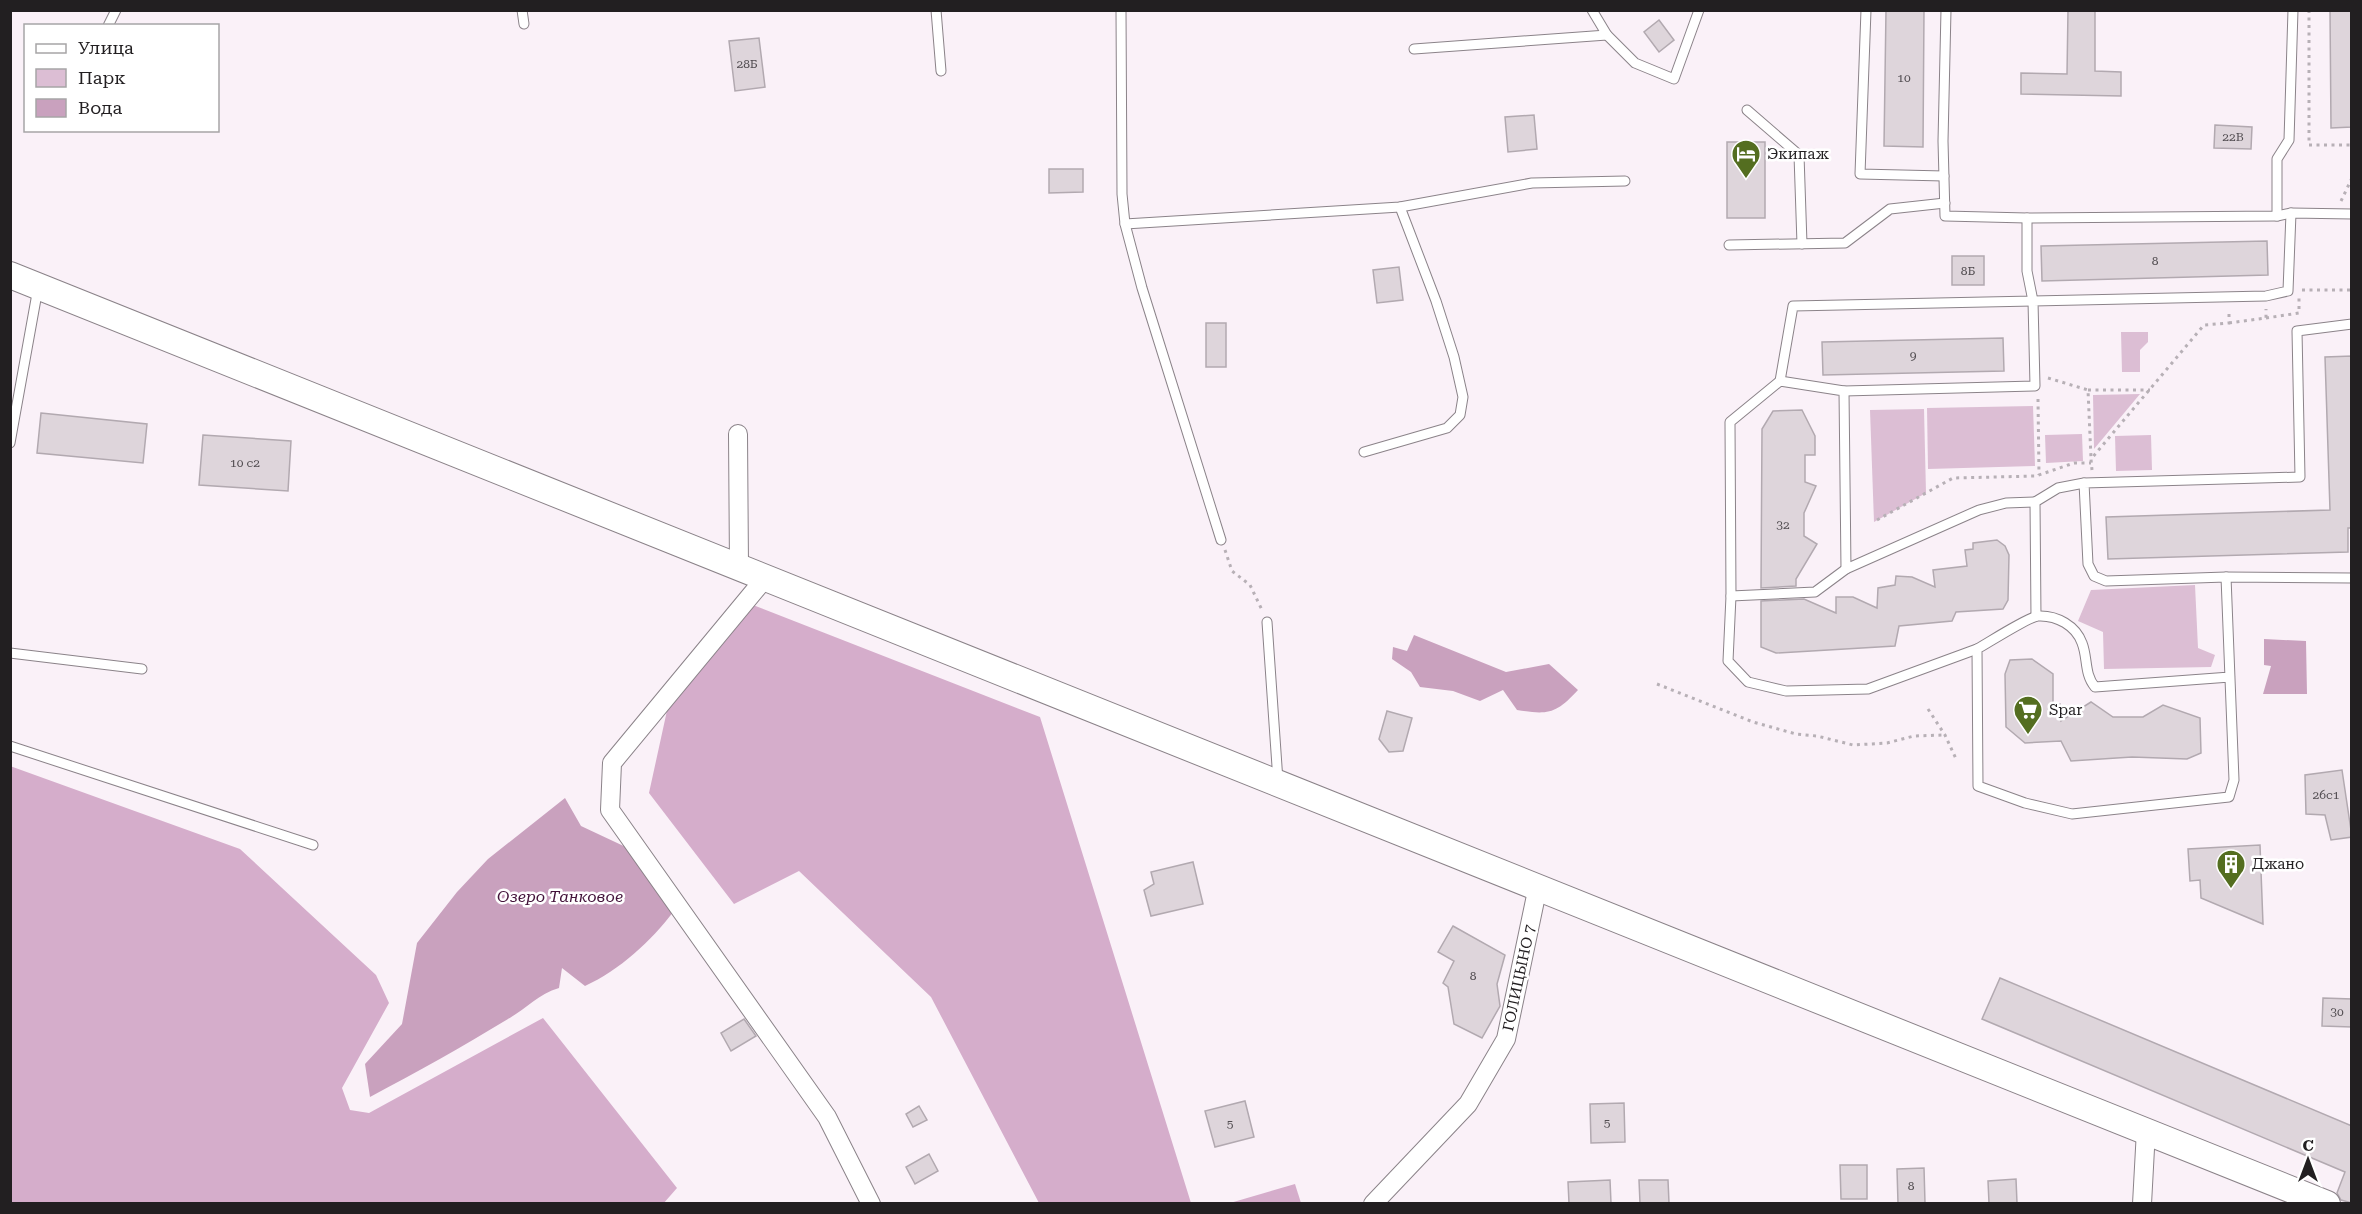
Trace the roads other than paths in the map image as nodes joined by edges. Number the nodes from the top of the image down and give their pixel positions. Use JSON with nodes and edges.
{"nodes":[{"id":1,"x":116,"y":10,"type":"edge"},
{"id":2,"x":522,"y":10,"type":"edge"},
{"id":3,"x":936,"y":10,"type":"edge"},
{"id":4,"x":1121,"y":10,"type":"edge"},
{"id":5,"x":1592,"y":10,"type":"edge"},
{"id":6,"x":1699,"y":10,"type":"edge"},
{"id":7,"x":1866,"y":10,"type":"edge"},
{"id":8,"x":1946,"y":10,"type":"edge"},
{"id":9,"x":2293,"y":10,"type":"edge"},
{"id":10,"x":109,"y":24,"type":"edge"},
{"id":11,"x":524,"y":24,"type":"dead end"},
{"id":12,"x":1607,"y":35,"type":"junction"},
{"id":13,"x":1414,"y":49,"type":"dead end"},
{"id":14,"x":941,"y":71,"type":"dead end"},
{"id":15,"x":1747,"y":110,"type":"dead end"},
{"id":16,"x":1944,"y":176,"type":"junction"},
{"id":17,"x":1625,"y":181,"type":"dead end"},
{"id":18,"x":1945,"y":203,"type":"junction"},
{"id":19,"x":1400,"y":207,"type":"junction"},
{"id":20,"x":2291,"y":213,"type":"junction"},
{"id":21,"x":2352,"y":214,"type":"edge"},
{"id":22,"x":2277,"y":216,"type":"junction"},
{"id":23,"x":2027,"y":218,"type":"junction"},
{"id":24,"x":1125,"y":224,"type":"junction"},
{"id":25,"x":1802,"y":244,"type":"junction"},
{"id":26,"x":1729,"y":245,"type":"dead end"},
{"id":27,"x":10,"y":275,"type":"edge"},
{"id":28,"x":38,"y":286,"type":"junction"},
{"id":29,"x":2033,"y":301,"type":"junction"},
{"id":30,"x":2352,"y":324,"type":"edge"},
{"id":31,"x":1780,"y":381,"type":"junction"},
{"id":32,"x":1844,"y":391,"type":"junction"},
{"id":33,"x":738,"y":434,"type":"dead end"},
{"id":34,"x":10,"y":443,"type":"edge"},
{"id":35,"x":1364,"y":452,"type":"dead end"},
{"id":36,"x":2089,"y":482,"type":"junction"},
{"id":37,"x":2035,"y":502,"type":"junction"},
{"id":38,"x":1221,"y":540,"type":"road end"},
{"id":39,"x":739,"y":567,"type":"junction"},
{"id":40,"x":1846,"y":569,"type":"junction"},
{"id":41,"x":766,"y":578,"type":"junction"},
{"id":42,"x":2226,"y":578,"type":"junction"},
{"id":43,"x":2352,"y":578,"type":"edge"},
{"id":44,"x":1731,"y":596,"type":"junction"},
{"id":45,"x":2036,"y":616,"type":"junction"},
{"id":46,"x":1267,"y":621,"type":"road end"},
{"id":47,"x":1977,"y":649,"type":"junction"},
{"id":48,"x":10,"y":654,"type":"edge"},
{"id":49,"x":142,"y":669,"type":"dead end"},
{"id":50,"x":2230,"y":677,"type":"junction"},
{"id":51,"x":10,"y":746,"type":"edge"},
{"id":52,"x":1278,"y":783,"type":"junction"},
{"id":53,"x":313,"y":845,"type":"dead end"},
{"id":54,"x":1538,"y":886,"type":"junction"},
{"id":55,"x":2146,"y":1130,"type":"junction"},
{"id":56,"x":871,"y":1203,"type":"edge"},
{"id":57,"x":1373,"y":1203,"type":"edge"},
{"id":58,"x":2142,"y":1203,"type":"edge"},
{"id":59,"x":2327,"y":1203,"type":"edge"}],
"edges":[{"from":1,"to":10,"type":"lane"},
{"from":2,"to":11,"type":"lane"},
{"from":3,"to":14,"type":"lane"},
{"from":4,"to":24,"type":"lane"},
{"from":5,"to":12,"type":"lane"},
{"from":6,"to":12,"type":"lane"},
{"from":7,"to":16,"type":"lane"},
{"from":8,"to":16,"type":"lane"},
{"from":9,"to":22,"type":"lane"},
{"from":12,"to":13,"type":"lane"},
{"from":15,"to":25,"type":"lane"},
{"from":16,"to":18,"type":"lane"},
{"from":17,"to":19,"type":"lane"},
{"from":18,"to":23,"type":"lane"},
{"from":18,"to":25,"type":"lane"},
{"from":19,"to":24,"type":"lane"},
{"from":19,"to":35,"type":"lane"},
{"from":20,"to":21,"type":"lane"},
{"from":20,"to":22,"type":"lane"},
{"from":20,"to":29,"type":"lane"},
{"from":22,"to":23,"type":"lane"},
{"from":23,"to":29,"type":"lane"},
{"from":24,"to":38,"type":"lane"},
{"from":25,"to":26,"type":"lane"},
{"from":27,"to":28,"type":"street"},
{"from":28,"to":34,"type":"lane"},
{"from":28,"to":39,"type":"street"},
{"from":29,"to":31,"type":"lane"},
{"from":29,"to":32,"type":"lane"},
{"from":30,"to":36,"type":"lane"},
{"from":31,"to":32,"type":"lane"},
{"from":31,"to":44,"type":"lane"},
{"from":32,"to":40,"type":"lane"},
{"from":33,"to":39,"type":"street"},
{"from":36,"to":37,"type":"lane"},
{"from":36,"to":42,"type":"lane"},
{"from":37,"to":40,"type":"lane"},
{"from":37,"to":45,"type":"lane"},
{"from":39,"to":41,"type":"street"},
{"from":40,"to":44,"type":"lane"},
{"from":41,"to":52,"type":"street"},
{"from":41,"to":56,"type":"street"},
{"from":42,"to":43,"type":"lane"},
{"from":42,"to":50,"type":"lane"},
{"from":44,"to":47,"type":"lane"},
{"from":45,"to":47,"type":"lane"},
{"from":45,"to":50,"type":"lane"},
{"from":46,"to":52,"type":"lane"},
{"from":47,"to":50,"type":"lane"},
{"from":48,"to":49,"type":"lane"},
{"from":51,"to":53,"type":"lane"},
{"from":52,"to":54,"type":"street"},
{"from":54,"to":55,"type":"street"},
{"from":54,"to":57,"type":"street","name":"ГОЛИЦЫНО 7"},
{"from":55,"to":58,"type":"street"},
{"from":55,"to":59,"type":"street"}]}
